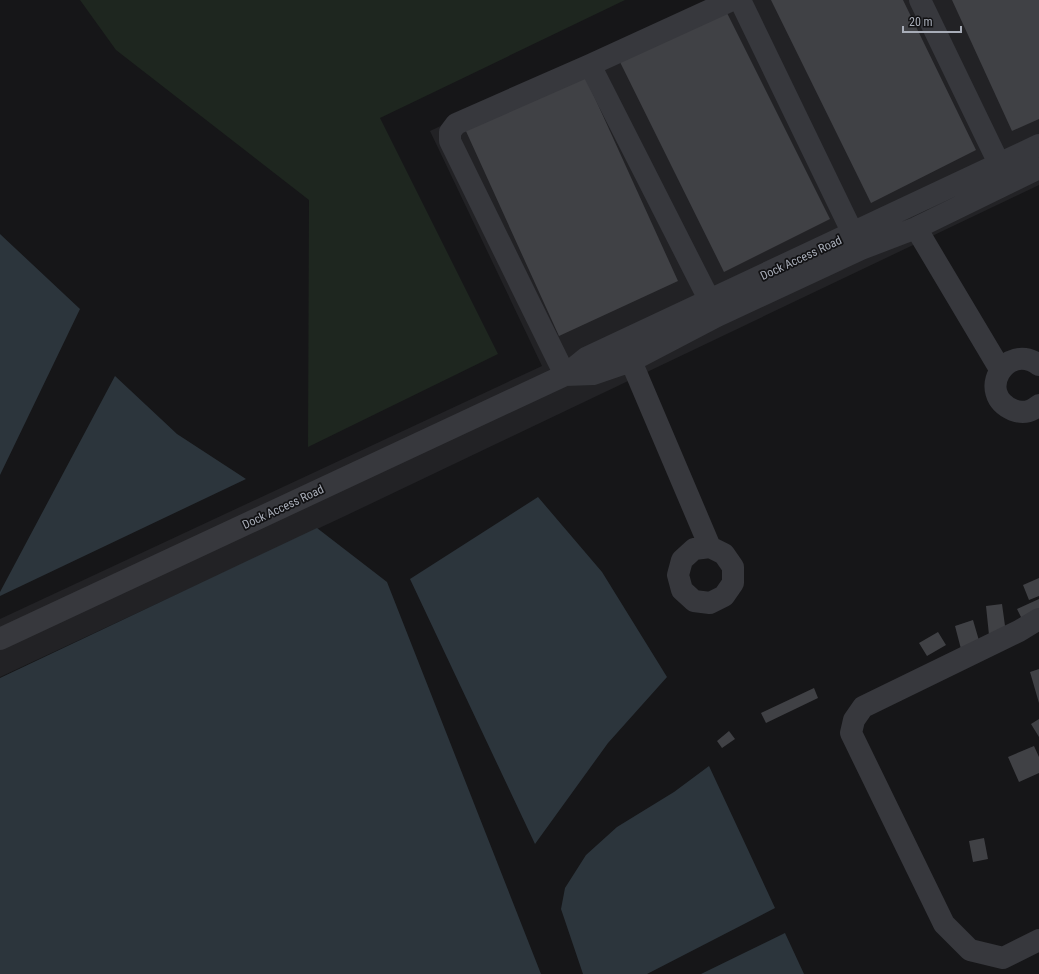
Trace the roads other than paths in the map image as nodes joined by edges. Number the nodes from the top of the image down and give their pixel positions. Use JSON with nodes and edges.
{"nodes":[{"id":1,"x":732,"y":0,"type":"edge"},
{"id":2,"x":740,"y":0,"type":"edge"},
{"id":3,"x":920,"y":0,"type":"edge"},
{"id":4,"x":590,"y":65,"type":"junction"},
{"id":5,"x":1039,"y":145,"type":"edge"},
{"id":6,"x":1039,"y":168,"type":"edge"},
{"id":7,"x":1004,"y":173,"type":"junction"},
{"id":8,"x":916,"y":228,"type":"junction"},
{"id":9,"x":857,"y":242,"type":"junction"},
{"id":10,"x":713,"y":308,"type":"junction"},
{"id":11,"x":631,"y":361,"type":"junction"},
{"id":12,"x":1039,"y":365,"type":"edge"},
{"id":13,"x":1000,"y":369,"type":"junction"},
{"id":14,"x":565,"y":376,"type":"junction"},
{"id":15,"x":1039,"y":405,"type":"edge"},
{"id":16,"x":710,"y":547,"type":"dead end"},
{"id":17,"x":1039,"y":619,"type":"edge"},
{"id":18,"x":0,"y":639,"type":"edge"},
{"id":19,"x":1039,"y":940,"type":"edge"}],
"edges":[{"from":1,"to":4,"type":"street"},
{"from":2,"to":9,"type":"street"},
{"from":3,"to":7,"type":"street"},
{"from":4,"to":10,"type":"street"},
{"from":4,"to":14,"type":"street"},
{"from":5,"to":7,"type":"street","name":"Dock Access Road"},
{"from":6,"to":7,"type":"street","name":"Dock Access Road"},
{"from":7,"to":8,"type":"street","name":"Dock Access Road"},
{"from":7,"to":9,"type":"street","name":"Dock Access Road"},
{"from":8,"to":9,"type":"street","name":"Dock Access Road"},
{"from":8,"to":13,"type":"street"},
{"from":9,"to":10,"type":"street","name":"Dock Access Road"},
{"from":10,"to":11,"type":"street","name":"Dock Access Road"},
{"from":10,"to":14,"type":"street","name":"Dock Access Road"},
{"from":11,"to":14,"type":"street","name":"Dock Access Road"},
{"from":11,"to":16,"type":"street"},
{"from":12,"to":13,"type":"street"},
{"from":13,"to":15,"type":"street"},
{"from":14,"to":18,"type":"street","name":"Dock Access Road"},
{"from":17,"to":19,"type":"street"}]}
